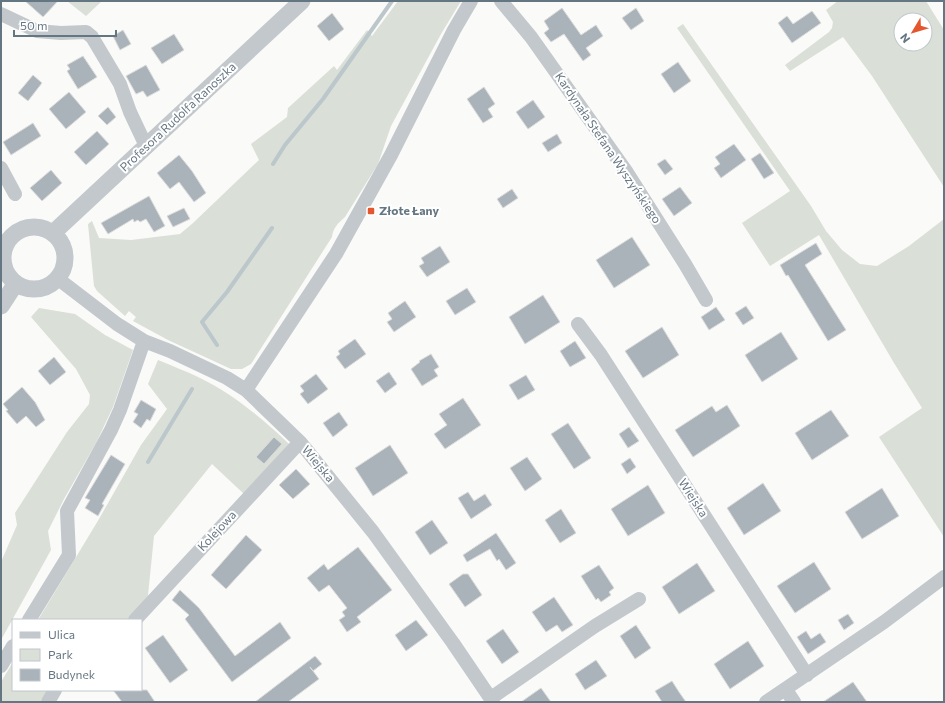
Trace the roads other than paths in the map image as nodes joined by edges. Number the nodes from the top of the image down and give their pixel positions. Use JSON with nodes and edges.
{"nodes":[{"id":1,"x":302,"y":1,"type":"edge"},
{"id":2,"x":471,"y":1,"type":"edge"},
{"id":3,"x":501,"y":1,"type":"edge"},
{"id":4,"x":512,"y":1,"type":"edge"},
{"id":5,"x":1,"y":14,"type":"edge"},
{"id":6,"x":549,"y":62,"type":"junction"},
{"id":7,"x":146,"y":146,"type":"junction"},
{"id":8,"x":1,"y":168,"type":"edge"},
{"id":9,"x":15,"y":194,"type":"dead end"},
{"id":10,"x":53,"y":233,"type":"junction"},
{"id":11,"x":4,"y":238,"type":"edge"},
{"id":12,"x":57,"y":278,"type":"junction"},
{"id":13,"x":16,"y":283,"type":"junction"},
{"id":14,"x":706,"y":300,"type":"dead end"},
{"id":15,"x":1,"y":306,"type":"edge"},
{"id":16,"x":578,"y":324,"type":"dead end"},
{"id":17,"x":144,"y":341,"type":"junction"},
{"id":18,"x":246,"y":390,"type":"junction"},
{"id":19,"x":300,"y":442,"type":"junction"},
{"id":20,"x":944,"y":577,"type":"edge"},
{"id":21,"x":639,"y":599,"type":"dead end"},
{"id":22,"x":30,"y":619,"type":"edge"},
{"id":23,"x":136,"y":619,"type":"edge"},
{"id":24,"x":12,"y":648,"type":"edge"},
{"id":25,"x":1,"y":666,"type":"edge"},
{"id":26,"x":807,"y":675,"type":"junction"},
{"id":27,"x":786,"y":690,"type":"junction"},
{"id":28,"x":54,"y":691,"type":"edge"},
{"id":29,"x":492,"y":700,"type":"edge"},
{"id":30,"x":48,"y":702,"type":"edge"},
{"id":31,"x":766,"y":702,"type":"edge"},
{"id":32,"x":794,"y":702,"type":"edge"}],
"edges":[{"from":1,"to":7,"type":"street","name":"Profesora Rudolfa Ranoszka"},
{"from":2,"to":18,"type":"street"},
{"from":3,"to":6,"type":"street","name":"Kardynała Stefana Wyszyńskiego"},
{"from":4,"to":6,"type":"street"},
{"from":5,"to":7,"type":"street"},
{"from":6,"to":14,"type":"street","name":"Kardynała Stefana Wyszyńskiego"},
{"from":7,"to":10,"type":"street","name":"Profesora Rudolfa Ranoszka"},
{"from":8,"to":9,"type":"street"},
{"from":10,"to":11,"type":"street"},
{"from":10,"to":12,"type":"street"},
{"from":11,"to":13,"type":"street"},
{"from":12,"to":13,"type":"street"},
{"from":12,"to":17,"type":"street","name":"Wiejska"},
{"from":13,"to":15,"type":"street"},
{"from":16,"to":26,"type":"street","name":"Wiejska"},
{"from":17,"to":18,"type":"street","name":"Wiejska"},
{"from":17,"to":22,"type":"street"},
{"from":18,"to":19,"type":"street","name":"Wiejska"},
{"from":19,"to":23,"type":"street","name":"Kolejowa"},
{"from":19,"to":29,"type":"street","name":"Wiejska"},
{"from":20,"to":26,"type":"street"},
{"from":21,"to":29,"type":"street"},
{"from":24,"to":25,"type":"street"},
{"from":26,"to":27,"type":"street"},
{"from":27,"to":31,"type":"street"},
{"from":27,"to":32,"type":"street"},
{"from":28,"to":30,"type":"street"}]}
